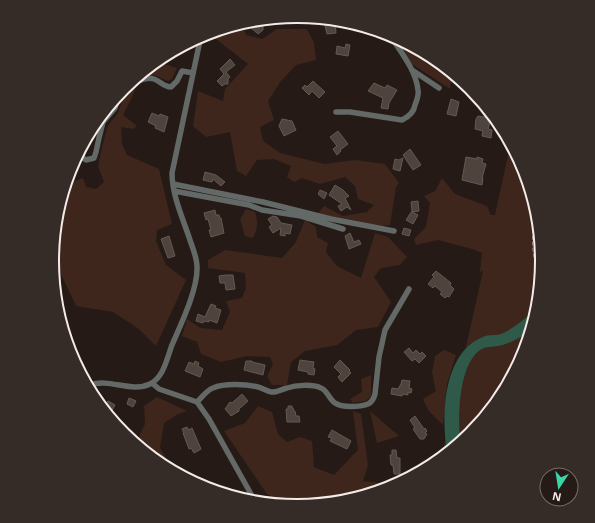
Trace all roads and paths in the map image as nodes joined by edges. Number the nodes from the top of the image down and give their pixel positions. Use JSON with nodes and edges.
{"nodes":[{"id":1,"x":199,"y":44,"type":"edge"},
{"id":2,"x":397,"y":45,"type":"edge"},
{"id":3,"x":412,"y":70,"type":"junction"},
{"id":4,"x":193,"y":73,"type":"junction"},
{"id":5,"x":142,"y":81,"type":"edge"},
{"id":6,"x":439,"y":88,"type":"dead end"},
{"id":7,"x":115,"y":107,"type":"edge"},
{"id":8,"x":336,"y":112,"type":"dead end"},
{"id":9,"x":107,"y":117,"type":"edge"},
{"id":10,"x":102,"y":124,"type":"edge"},
{"id":11,"x":83,"y":158,"type":"edge"},
{"id":12,"x":173,"y":184,"type":"junction"},
{"id":13,"x":174,"y":191,"type":"junction"},
{"id":14,"x":343,"y":230,"type":"dead end"},
{"id":15,"x":534,"y":230,"type":"edge"},
{"id":16,"x":394,"y":231,"type":"dead end"},
{"id":17,"x":536,"y":268,"type":"edge"},
{"id":18,"x":409,"y":289,"type":"dead end"},
{"id":19,"x":152,"y":383,"type":"junction"},
{"id":20,"x":93,"y":384,"type":"edge"},
{"id":21,"x":197,"y":402,"type":"junction"},
{"id":22,"x":251,"y":494,"type":"dead end"}],
"edges":[{"from":1,"to":4,"type":"street"},
{"from":2,"to":3,"type":"street"},
{"from":3,"to":6,"type":"street"},
{"from":3,"to":8,"type":"street"},
{"from":4,"to":5,"type":"street"},
{"from":4,"to":12,"type":"street"},
{"from":7,"to":9,"type":"street"},
{"from":10,"to":11,"type":"street"},
{"from":12,"to":13,"type":"street"},
{"from":12,"to":16,"type":"street"},
{"from":13,"to":14,"type":"street"},
{"from":13,"to":19,"type":"street"},
{"from":15,"to":17,"type":"path"},
{"from":18,"to":21,"type":"street"},
{"from":19,"to":20,"type":"street"},
{"from":19,"to":21,"type":"street"},
{"from":21,"to":22,"type":"street"}]}
